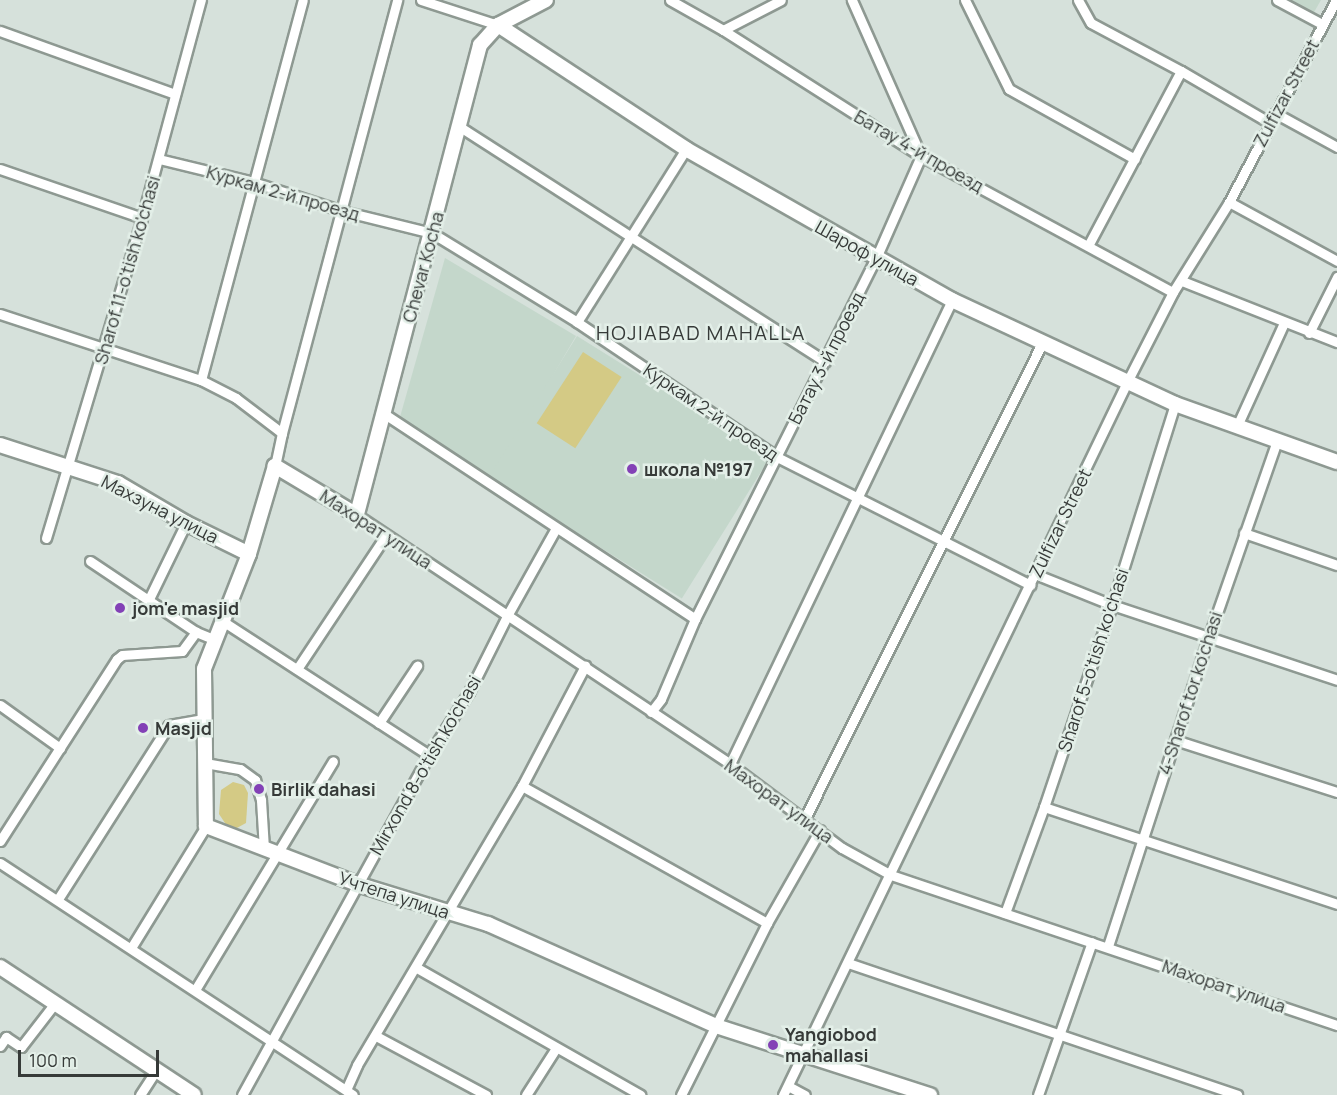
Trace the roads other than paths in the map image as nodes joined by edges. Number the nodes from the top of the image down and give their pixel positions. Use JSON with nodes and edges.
{"nodes":[{"id":1,"x":201,"y":0,"type":"edge"},
{"id":2,"x":303,"y":0,"type":"edge"},
{"id":3,"x":398,"y":0,"type":"edge"},
{"id":4,"x":421,"y":0,"type":"edge"},
{"id":5,"x":546,"y":0,"type":"edge"},
{"id":6,"x":670,"y":0,"type":"edge"},
{"id":7,"x":781,"y":0,"type":"edge"},
{"id":8,"x":852,"y":0,"type":"edge"},
{"id":9,"x":964,"y":0,"type":"edge"},
{"id":10,"x":1078,"y":0,"type":"edge"},
{"id":11,"x":1277,"y":0,"type":"edge"},
{"id":12,"x":1336,"y":0,"type":"edge"},
{"id":13,"x":1322,"y":24,"type":"junction"},
{"id":14,"x":498,"y":25,"type":"junction"},
{"id":15,"x":723,"y":30,"type":"junction"},
{"id":16,"x":0,"y":32,"type":"edge"},
{"id":17,"x":1181,"y":71,"type":"junction"},
{"id":18,"x":175,"y":94,"type":"junction"},
{"id":19,"x":1275,"y":113,"type":"junction"},
{"id":20,"x":1270,"y":123,"type":"junction"},
{"id":21,"x":460,"y":127,"type":"junction"},
{"id":22,"x":1337,"y":147,"type":"edge"},
{"id":23,"x":686,"y":150,"type":"junction"},
{"id":24,"x":921,"y":156,"type":"junction"},
{"id":25,"x":159,"y":159,"type":"junction"},
{"id":26,"x":1135,"y":159,"type":"junction"},
{"id":27,"x":0,"y":169,"type":"edge"},
{"id":28,"x":253,"y":182,"type":"junction"},
{"id":29,"x":1228,"y":202,"type":"junction"},
{"id":30,"x":343,"y":211,"type":"junction"},
{"id":31,"x":142,"y":218,"type":"junction"},
{"id":32,"x":432,"y":233,"type":"junction"},
{"id":33,"x":633,"y":236,"type":"junction"},
{"id":34,"x":1089,"y":244,"type":"junction"},
{"id":35,"x":876,"y":258,"type":"junction"},
{"id":36,"x":1337,"y":261,"type":"edge"},
{"id":37,"x":1337,"y":277,"type":"edge"},
{"id":38,"x":1182,"y":281,"type":"junction"},
{"id":39,"x":1173,"y":292,"type":"junction"},
{"id":40,"x":952,"y":300,"type":"junction"},
{"id":41,"x":0,"y":314,"type":"edge"},
{"id":42,"x":577,"y":322,"type":"junction"},
{"id":43,"x":1284,"y":323,"type":"junction"},
{"id":44,"x":1309,"y":333,"type":"junction"},
{"id":45,"x":1337,"y":342,"type":"edge"},
{"id":46,"x":1042,"y":343,"type":"junction"},
{"id":47,"x":104,"y":350,"type":"junction"},
{"id":48,"x":825,"y":361,"type":"junction"},
{"id":49,"x":201,"y":381,"type":"junction"},
{"id":50,"x":1127,"y":382,"type":"junction"},
{"id":51,"x":1175,"y":404,"type":"junction"},
{"id":52,"x":383,"y":413,"type":"junction"},
{"id":53,"x":1237,"y":426,"type":"junction"},
{"id":54,"x":282,"y":433,"type":"junction"},
{"id":55,"x":1277,"y":441,"type":"junction"},
{"id":56,"x":0,"y":445,"type":"edge"},
{"id":57,"x":777,"y":457,"type":"junction"},
{"id":58,"x":1337,"y":462,"type":"edge"},
{"id":59,"x":275,"y":466,"type":"junction"},
{"id":60,"x":69,"y":467,"type":"junction"},
{"id":61,"x":857,"y":496,"type":"junction"},
{"id":62,"x":357,"y":515,"type":"junction"},
{"id":63,"x":186,"y":523,"type":"junction"},
{"id":64,"x":556,"y":528,"type":"junction"},
{"id":65,"x":1244,"y":533,"type":"junction"},
{"id":66,"x":386,"y":536,"type":"junction"},
{"id":67,"x":46,"y":538,"type":"dead end"},
{"id":68,"x":943,"y":540,"type":"junction"},
{"id":69,"x":249,"y":554,"type":"junction"},
{"id":70,"x":90,"y":561,"type":"dead end"},
{"id":71,"x":1337,"y":566,"type":"edge"},
{"id":72,"x":1035,"y":574,"type":"junction"},
{"id":73,"x":1030,"y":585,"type":"junction"},
{"id":74,"x":148,"y":601,"type":"junction"},
{"id":75,"x":1112,"y":605,"type":"junction"},
{"id":76,"x":508,"y":614,"type":"junction"},
{"id":77,"x":695,"y":620,"type":"junction"},
{"id":78,"x":224,"y":622,"type":"junction"},
{"id":79,"x":196,"y":632,"type":"junction"},
{"id":80,"x":1209,"y":636,"type":"junction"},
{"id":81,"x":216,"y":640,"type":"junction"},
{"id":82,"x":417,"y":666,"type":"dead end"},
{"id":83,"x":585,"y":666,"type":"junction"},
{"id":84,"x":297,"y":669,"type":"junction"},
{"id":85,"x":1337,"y":680,"type":"edge"},
{"id":86,"x":0,"y":705,"type":"edge"},
{"id":87,"x":651,"y":712,"type":"junction"},
{"id":88,"x":203,"y":719,"type":"junction"},
{"id":89,"x":379,"y":723,"type":"junction"},
{"id":90,"x":1175,"y":740,"type":"junction"},
{"id":91,"x":60,"y":748,"type":"junction"},
{"id":92,"x":429,"y":756,"type":"junction"},
{"id":93,"x":333,"y":761,"type":"dead end"},
{"id":94,"x":205,"y":763,"type":"junction"},
{"id":95,"x":730,"y":764,"type":"junction"},
{"id":96,"x":522,"y":786,"type":"junction"},
{"id":97,"x":1337,"y":792,"type":"edge"},
{"id":98,"x":1044,"y":807,"type":"junction"},
{"id":99,"x":805,"y":818,"type":"junction"},
{"id":100,"x":206,"y":826,"type":"junction"},
{"id":101,"x":820,"y":830,"type":"junction"},
{"id":102,"x":1142,"y":838,"type":"junction"},
{"id":103,"x":0,"y":841,"type":"edge"},
{"id":104,"x":264,"y":849,"type":"junction"},
{"id":105,"x":277,"y":854,"type":"junction"},
{"id":106,"x":0,"y":863,"type":"edge"},
{"id":107,"x":891,"y":875,"type":"junction"},
{"id":108,"x":357,"y":884,"type":"junction"},
{"id":109,"x":58,"y":899,"type":"junction"},
{"id":110,"x":1337,"y":904,"type":"edge"},
{"id":111,"x":447,"y":912,"type":"junction"},
{"id":112,"x":1005,"y":913,"type":"junction"},
{"id":113,"x":767,"y":923,"type":"junction"},
{"id":114,"x":1092,"y":942,"type":"junction"},
{"id":115,"x":1108,"y":946,"type":"junction"},
{"id":116,"x":131,"y":948,"type":"junction"},
{"id":117,"x":848,"y":963,"type":"junction"},
{"id":118,"x":0,"y":967,"type":"edge"},
{"id":119,"x":417,"y":968,"type":"junction"},
{"id":120,"x":195,"y":990,"type":"junction"},
{"id":121,"x":55,"y":1003,"type":"junction"},
{"id":122,"x":1337,"y":1025,"type":"edge"},
{"id":123,"x":716,"y":1026,"type":"junction"},
{"id":124,"x":1060,"y":1035,"type":"junction"},
{"id":125,"x":376,"y":1036,"type":"junction"},
{"id":126,"x":273,"y":1041,"type":"junction"},
{"id":127,"x":0,"y":1046,"type":"edge"},
{"id":128,"x":556,"y":1048,"type":"junction"},
{"id":129,"x":802,"y":1055,"type":"junction"},
{"id":130,"x":156,"y":1070,"type":"junction"},
{"id":131,"x":788,"y":1086,"type":"junction"},
{"id":132,"x":350,"y":1092,"type":"edge"},
{"id":133,"x":140,"y":1095,"type":"edge"},
{"id":134,"x":194,"y":1095,"type":"edge"},
{"id":135,"x":242,"y":1095,"type":"edge"},
{"id":136,"x":486,"y":1095,"type":"edge"},
{"id":137,"x":526,"y":1095,"type":"edge"},
{"id":138,"x":641,"y":1095,"type":"edge"},
{"id":139,"x":681,"y":1095,"type":"edge"},
{"id":140,"x":783,"y":1095,"type":"edge"},
{"id":141,"x":805,"y":1095,"type":"edge"},
{"id":142,"x":930,"y":1095,"type":"edge"},
{"id":143,"x":1038,"y":1095,"type":"edge"},
{"id":144,"x":1237,"y":1095,"type":"edge"}],
"edges":[{"from":1,"to":18,"type":"street","name":"Sharof 11-o'tish ko'chasi"},
{"from":2,"to":28,"type":"street"},
{"from":3,"to":30,"type":"street"},
{"from":4,"to":14,"type":"street","name":"Шароф улица"},
{"from":5,"to":14,"type":"street"},
{"from":6,"to":15,"type":"street","name":"Батау 4-й проезд"},
{"from":7,"to":15,"type":"street"},
{"from":8,"to":24,"type":"street"},
{"from":9,"to":26,"type":"street"},
{"from":10,"to":17,"type":"street"},
{"from":11,"to":13,"type":"street"},
{"from":12,"to":13,"type":"street","name":"Zulfizar Street"},
{"from":13,"to":19,"type":"street","name":"Zulfizar Street"},
{"from":14,"to":21,"type":"street","name":"Chevar Kocha"},
{"from":14,"to":23,"type":"street","name":"Шароф улица"},
{"from":15,"to":24,"type":"street","name":"Батау 4-й проезд"},
{"from":16,"to":18,"type":"street"},
{"from":17,"to":20,"type":"street"},
{"from":17,"to":26,"type":"street"},
{"from":18,"to":25,"type":"street","name":"Sharof 11-o'tish ko'chasi"},
{"from":19,"to":20,"type":"street","name":"Zulfizar Street"},
{"from":19,"to":22,"type":"street"},
{"from":20,"to":29,"type":"street","name":"Zulfizar Street"},
{"from":21,"to":32,"type":"street","name":"Chevar Kocha"},
{"from":21,"to":33,"type":"street"},
{"from":23,"to":33,"type":"street"},
{"from":23,"to":35,"type":"street","name":"Шароф улица"},
{"from":24,"to":34,"type":"street","name":"Батау 4-й проезд"},
{"from":24,"to":35,"type":"street","name":"Батау 3-й проезд"},
{"from":25,"to":28,"type":"street","name":"Куркам 2-й проезд"},
{"from":25,"to":31,"type":"street","name":"Sharof 11-o'tish ko'chasi"},
{"from":26,"to":34,"type":"street"},
{"from":27,"to":31,"type":"street"},
{"from":28,"to":30,"type":"street","name":"Куркам 2-й проезд"},
{"from":28,"to":49,"type":"street"},
{"from":29,"to":36,"type":"street"},
{"from":29,"to":38,"type":"street","name":"Zulfizar Street"},
{"from":30,"to":32,"type":"street","name":"Куркам 2-й проезд"},
{"from":30,"to":54,"type":"street"},
{"from":31,"to":47,"type":"street","name":"Sharof 11-o'tish ko'chasi"},
{"from":32,"to":42,"type":"street","name":"Куркам 2-й проезд"},
{"from":32,"to":52,"type":"street","name":"Chevar Kocha"},
{"from":33,"to":42,"type":"street"},
{"from":33,"to":48,"type":"street"},
{"from":34,"to":39,"type":"street","name":"Батау 4-й проезд"},
{"from":35,"to":40,"type":"street","name":"Шароф улица"},
{"from":35,"to":48,"type":"street","name":"Батау 3-й проезд"},
{"from":37,"to":44,"type":"street"},
{"from":38,"to":39,"type":"street","name":"Zulfizar Street"},
{"from":38,"to":43,"type":"street"},
{"from":39,"to":50,"type":"street","name":"Zulfizar Street"},
{"from":40,"to":46,"type":"street","name":"Шароф улица"},
{"from":40,"to":61,"type":"street"},
{"from":41,"to":47,"type":"street"},
{"from":42,"to":57,"type":"street","name":"Куркам 2-й проезд"},
{"from":43,"to":44,"type":"street"},
{"from":43,"to":53,"type":"street"},
{"from":44,"to":45,"type":"street"},
{"from":46,"to":50,"type":"street","name":"Шароф улица"},
{"from":46,"to":68,"type":"street"},
{"from":47,"to":49,"type":"street"},
{"from":47,"to":60,"type":"street","name":"Sharof 11-o'tish ko'chasi"},
{"from":48,"to":57,"type":"street","name":"Батау 3-й проезд"},
{"from":49,"to":54,"type":"street"},
{"from":50,"to":51,"type":"street","name":"Шароф улица"},
{"from":50,"to":72,"type":"street","name":"Zulfizar Street"},
{"from":51,"to":53,"type":"street","name":"Шароф улица"},
{"from":51,"to":75,"type":"street","name":"Sharof 5-o'tish ko'chasi"},
{"from":52,"to":62,"type":"street","name":"Chevar Kocha"},
{"from":52,"to":64,"type":"street"},
{"from":53,"to":55,"type":"street","name":"Шароф улица"},
{"from":54,"to":59,"type":"street"},
{"from":55,"to":58,"type":"street","name":"Шароф улица"},
{"from":55,"to":65,"type":"street","name":"4-Sharof tor ko'chasi"},
{"from":56,"to":60,"type":"street","name":"Махзуна улица"},
{"from":57,"to":61,"type":"street","name":"Куркам 2-й проезд"},
{"from":57,"to":77,"type":"street","name":"Батау 3-й проезд"},
{"from":59,"to":62,"type":"street","name":"Махорат улица"},
{"from":59,"to":69,"type":"street"},
{"from":60,"to":63,"type":"street","name":"Махзуна улица"},
{"from":60,"to":67,"type":"street","name":"Sharof 11-o'tish ko'chasi"},
{"from":61,"to":68,"type":"street","name":"Куркам 2-й проезд"},
{"from":61,"to":95,"type":"street"},
{"from":62,"to":66,"type":"street","name":"Махорат улица"},
{"from":63,"to":69,"type":"street","name":"Махзуна улица"},
{"from":63,"to":74,"type":"street"},
{"from":64,"to":76,"type":"street","name":"Mirxond 8-o'tish ko'chasi"},
{"from":64,"to":77,"type":"street"},
{"from":65,"to":71,"type":"street"},
{"from":65,"to":80,"type":"street","name":"4-Sharof tor ko'chasi"},
{"from":66,"to":76,"type":"street","name":"Махорат улица"},
{"from":66,"to":84,"type":"street"},
{"from":68,"to":73,"type":"street","name":"Куркам 2-й проезд"},
{"from":68,"to":99,"type":"street"},
{"from":69,"to":78,"type":"street"},
{"from":70,"to":74,"type":"street"},
{"from":72,"to":73,"type":"street","name":"Zulfizar Street"},
{"from":72,"to":75,"type":"street"},
{"from":73,"to":107,"type":"street","name":"Zulfizar Street"},
{"from":74,"to":79,"type":"street"},
{"from":75,"to":80,"type":"street"},
{"from":75,"to":98,"type":"street","name":"Sharof 5-o'tish ko'chasi"},
{"from":76,"to":83,"type":"street","name":"Махорат улица"},
{"from":76,"to":92,"type":"street","name":"Mirxond 8-o'tish ko'chasi"},
{"from":77,"to":87,"type":"street","name":"Батау 3-й проезд"},
{"from":78,"to":81,"type":"street"},
{"from":78,"to":84,"type":"street"},
{"from":79,"to":81,"type":"street"},
{"from":79,"to":91,"type":"street"},
{"from":80,"to":85,"type":"street"},
{"from":80,"to":90,"type":"street","name":"4-Sharof tor ko'chasi"},
{"from":81,"to":88,"type":"street"},
{"from":82,"to":89,"type":"street"},
{"from":83,"to":87,"type":"street","name":"Махорат улица"},
{"from":83,"to":96,"type":"street"},
{"from":84,"to":89,"type":"street"},
{"from":86,"to":91,"type":"street"},
{"from":87,"to":95,"type":"street","name":"Махорат улица"},
{"from":88,"to":94,"type":"street"},
{"from":88,"to":109,"type":"street"},
{"from":89,"to":92,"type":"street"},
{"from":90,"to":97,"type":"street"},
{"from":90,"to":102,"type":"street","name":"4-Sharof tor ko'chasi"},
{"from":91,"to":103,"type":"street"},
{"from":92,"to":108,"type":"street","name":"Mirxond 8-o'tish ko'chasi"},
{"from":93,"to":105,"type":"street"},
{"from":94,"to":100,"type":"street"},
{"from":94,"to":104,"type":"street"},
{"from":95,"to":99,"type":"street","name":"Махорат улица"},
{"from":96,"to":111,"type":"street"},
{"from":96,"to":113,"type":"street"},
{"from":98,"to":102,"type":"street"},
{"from":98,"to":112,"type":"street","name":"Sharof 5-o'tish ko'chasi"},
{"from":99,"to":101,"type":"street","name":"Махорат улица"},
{"from":100,"to":104,"type":"street","name":"Учтепа улица"},
{"from":100,"to":116,"type":"street"},
{"from":101,"to":107,"type":"street","name":"Махорат улица"},
{"from":101,"to":113,"type":"street"},
{"from":102,"to":110,"type":"street"},
{"from":102,"to":115,"type":"street","name":"4-Sharof tor ko'chasi"},
{"from":104,"to":105,"type":"street","name":"Учтепа улица"},
{"from":105,"to":108,"type":"street","name":"Учтепа улица"},
{"from":105,"to":120,"type":"street"},
{"from":106,"to":109,"type":"street"},
{"from":107,"to":112,"type":"street","name":"Махорат улица"},
{"from":107,"to":117,"type":"street","name":"Zulfizar Street"},
{"from":108,"to":111,"type":"street","name":"Учтепа улица"},
{"from":108,"to":126,"type":"street","name":"Mirxond 8-o'tish ko'chasi"},
{"from":109,"to":116,"type":"street"},
{"from":111,"to":119,"type":"street"},
{"from":111,"to":123,"type":"street","name":"Учтепа улица"},
{"from":112,"to":114,"type":"street","name":"Махорат улица"},
{"from":113,"to":123,"type":"street"},
{"from":114,"to":115,"type":"street","name":"Махорат улица"},
{"from":114,"to":124,"type":"street"},
{"from":115,"to":122,"type":"street","name":"Махорат улица"},
{"from":116,"to":120,"type":"street"},
{"from":117,"to":124,"type":"street"},
{"from":117,"to":129,"type":"street","name":"Zulfizar Street"},
{"from":118,"to":121,"type":"street"},
{"from":119,"to":125,"type":"street"},
{"from":119,"to":128,"type":"street"},
{"from":120,"to":126,"type":"street"},
{"from":121,"to":127,"type":"street"},
{"from":121,"to":130,"type":"street"},
{"from":123,"to":129,"type":"street","name":"Учтепа улица"},
{"from":123,"to":139,"type":"street"},
{"from":124,"to":143,"type":"street"},
{"from":124,"to":144,"type":"street"},
{"from":125,"to":132,"type":"street"},
{"from":125,"to":136,"type":"street"},
{"from":126,"to":132,"type":"street"},
{"from":126,"to":135,"type":"street","name":"Mirxond 8-o'tish ko'chasi"},
{"from":128,"to":137,"type":"street"},
{"from":128,"to":138,"type":"street"},
{"from":129,"to":131,"type":"street","name":"Zulfizar Street"},
{"from":129,"to":142,"type":"street","name":"Учтепа улица"},
{"from":130,"to":133,"type":"street"},
{"from":130,"to":134,"type":"street"},
{"from":131,"to":140,"type":"street","name":"Zulfizar Street"},
{"from":131,"to":141,"type":"street"}]}
